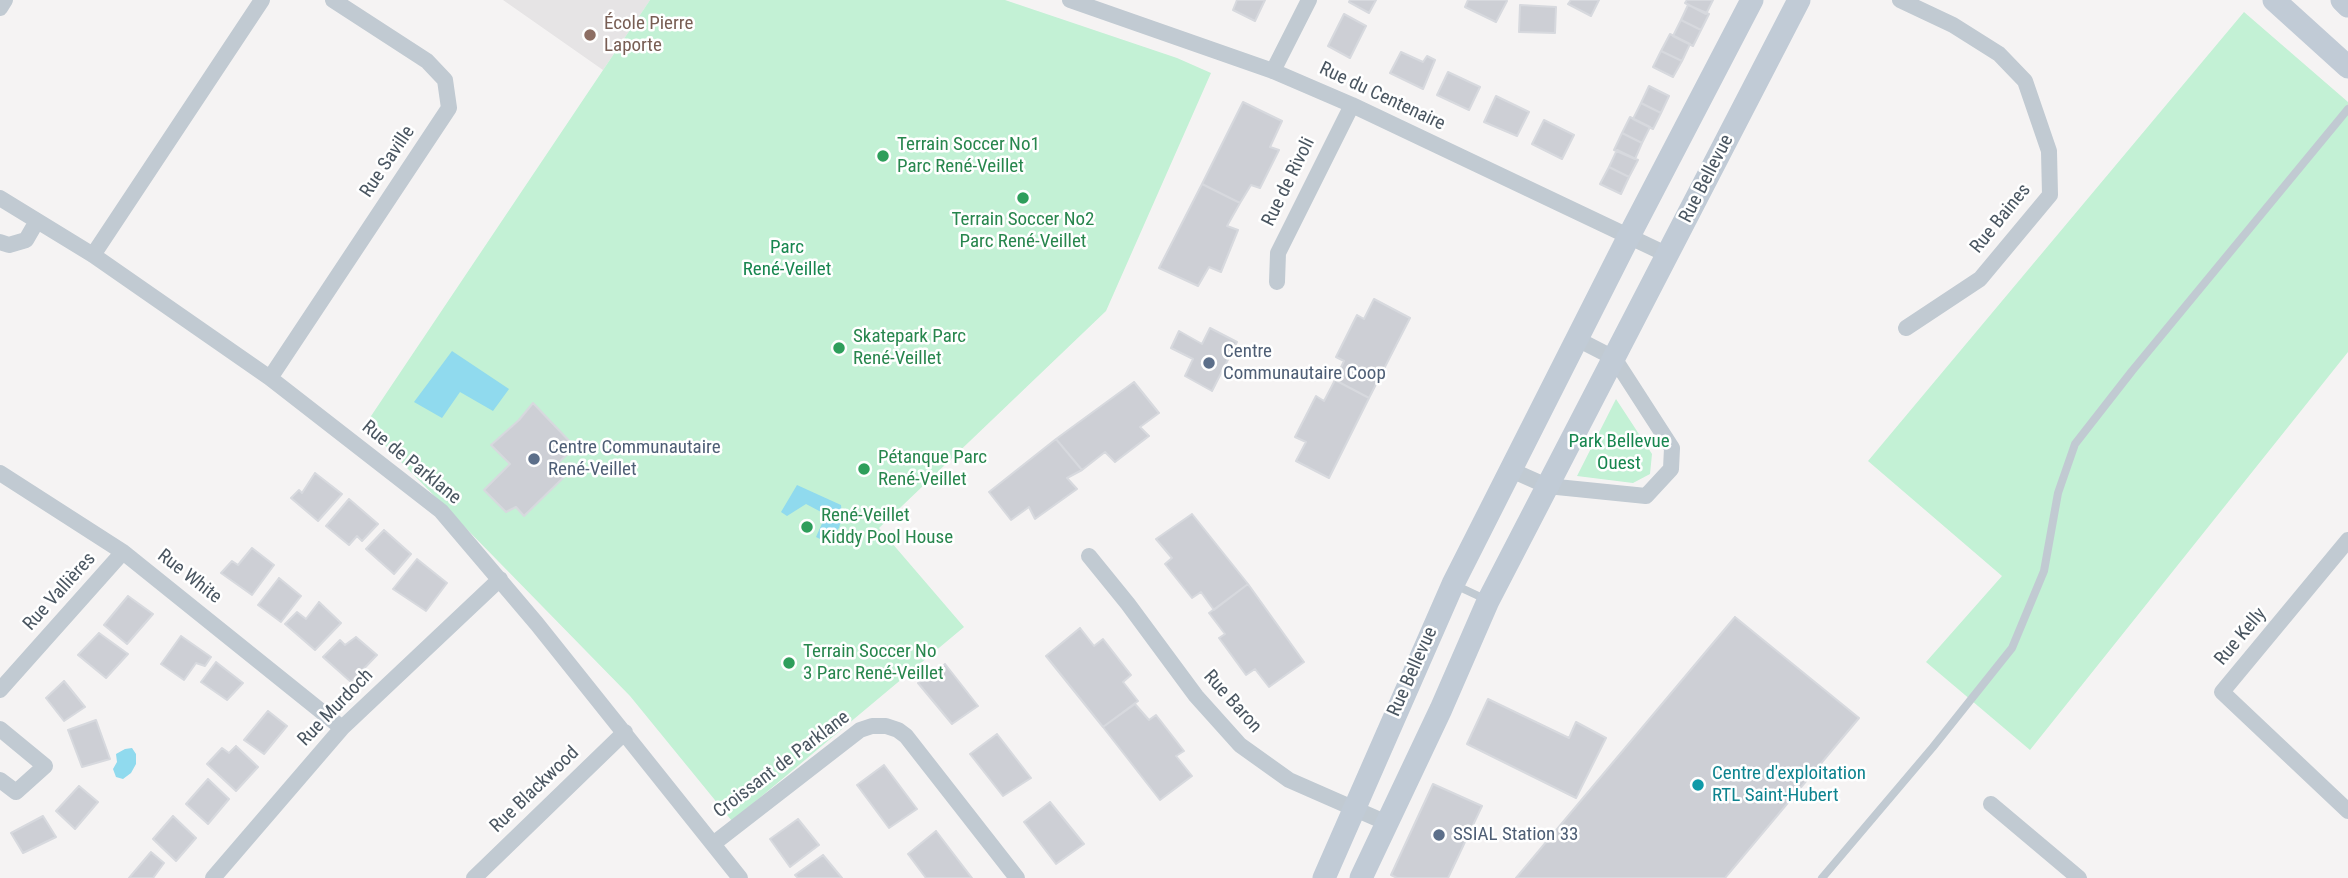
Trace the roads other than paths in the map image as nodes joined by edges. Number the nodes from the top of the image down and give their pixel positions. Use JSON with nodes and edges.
{"nodes":[{"id":1,"x":5,"y":0,"type":"edge"},
{"id":2,"x":262,"y":0,"type":"edge"},
{"id":3,"x":333,"y":0,"type":"edge"},
{"id":4,"x":1309,"y":0,"type":"edge"},
{"id":5,"x":1752,"y":0,"type":"edge"},
{"id":6,"x":1799,"y":0,"type":"edge"},
{"id":7,"x":1900,"y":0,"type":"edge"},
{"id":8,"x":2274,"y":0,"type":"edge"},
{"id":9,"x":2342,"y":0,"type":"edge"},
{"id":10,"x":1080,"y":2,"type":"edge"},
{"id":11,"x":2348,"y":6,"type":"edge"},
{"id":12,"x":0,"y":8,"type":"edge"},
{"id":13,"x":2348,"y":67,"type":"edge"},
{"id":14,"x":1273,"y":71,"type":"junction"},
{"id":15,"x":1352,"y":106,"type":"junction"},
{"id":16,"x":2348,"y":109,"type":"edge"},
{"id":17,"x":0,"y":198,"type":"edge"},
{"id":18,"x":37,"y":221,"type":"junction"},
{"id":19,"x":1629,"y":236,"type":"junction"},
{"id":20,"x":0,"y":242,"type":"edge"},
{"id":21,"x":1668,"y":255,"type":"junction"},
{"id":22,"x":93,"y":256,"type":"junction"},
{"id":23,"x":1277,"y":282,"type":"dead end"},
{"id":24,"x":1906,"y":328,"type":"dead end"},
{"id":25,"x":1577,"y":339,"type":"junction"},
{"id":26,"x":1614,"y":358,"type":"junction"},
{"id":27,"x":270,"y":378,"type":"junction"},
{"id":28,"x":1511,"y":470,"type":"junction"},
{"id":29,"x":0,"y":472,"type":"edge"},
{"id":30,"x":1547,"y":486,"type":"junction"},
{"id":31,"x":2348,"y":540,"type":"edge"},
{"id":32,"x":122,"y":552,"type":"junction"},
{"id":33,"x":1089,"y":556,"type":"dead end"},
{"id":34,"x":500,"y":579,"type":"junction"},
{"id":35,"x":1453,"y":584,"type":"junction"},
{"id":36,"x":1488,"y":601,"type":"junction"},
{"id":37,"x":0,"y":690,"type":"edge"},
{"id":38,"x":342,"y":728,"type":"junction"},
{"id":39,"x":0,"y":729,"type":"edge"},
{"id":40,"x":625,"y":732,"type":"junction"},
{"id":41,"x":0,"y":780,"type":"edge"},
{"id":42,"x":1991,"y":804,"type":"dead end"},
{"id":43,"x":1352,"y":808,"type":"junction"},
{"id":44,"x":2348,"y":811,"type":"edge"},
{"id":45,"x":1387,"y":824,"type":"junction"},
{"id":46,"x":713,"y":844,"type":"junction"},
{"id":47,"x":2070,"y":875,"type":"edge"},
{"id":48,"x":213,"y":878,"type":"edge"},
{"id":49,"x":474,"y":878,"type":"edge"},
{"id":50,"x":740,"y":878,"type":"edge"},
{"id":51,"x":1017,"y":878,"type":"edge"},
{"id":52,"x":1324,"y":878,"type":"edge"},
{"id":53,"x":1361,"y":878,"type":"edge"},
{"id":54,"x":1822,"y":878,"type":"edge"}],
"edges":[{"from":1,"to":12,"type":"street"},
{"from":2,"to":22,"type":"street"},
{"from":3,"to":27,"type":"street","name":"Rue Saville"},
{"from":4,"to":14,"type":"street"},
{"from":5,"to":19,"type":"street","name":"Rue Bellevue"},
{"from":6,"to":21,"type":"street","name":"Rue Bellevue"},
{"from":7,"to":24,"type":"street","name":"Rue Baines"},
{"from":8,"to":13,"type":"street"},
{"from":9,"to":11,"type":"street"},
{"from":10,"to":14,"type":"street","name":"Rue du Centenaire"},
{"from":14,"to":15,"type":"street","name":"Rue du Centenaire"},
{"from":15,"to":19,"type":"street","name":"Rue du Centenaire"},
{"from":15,"to":23,"type":"street","name":"Rue de Rivoli"},
{"from":16,"to":54,"type":"lane"},
{"from":17,"to":18,"type":"street","name":"Rue de Parklane"},
{"from":18,"to":20,"type":"street"},
{"from":18,"to":22,"type":"street","name":"Rue de Parklane"},
{"from":19,"to":21,"type":"street","name":"Rue du Centenaire"},
{"from":19,"to":25,"type":"street","name":"Rue Bellevue"},
{"from":21,"to":26,"type":"street","name":"Rue Bellevue"},
{"from":22,"to":27,"type":"street","name":"Rue de Parklane"},
{"from":25,"to":26,"type":"street"},
{"from":25,"to":28,"type":"street","name":"Rue Bellevue"},
{"from":26,"to":30,"type":"street","name":"Rue Bellevue"},
{"from":26,"to":30,"type":"street"},
{"from":27,"to":34,"type":"street","name":"Rue de Parklane"},
{"from":28,"to":30,"type":"street"},
{"from":28,"to":35,"type":"street","name":"Rue Bellevue"},
{"from":29,"to":32,"type":"street","name":"Rue White"},
{"from":30,"to":36,"type":"street","name":"Rue Bellevue"},
{"from":31,"to":44,"type":"street","name":"Rue Kelly"},
{"from":32,"to":37,"type":"street","name":"Rue Vallières"},
{"from":32,"to":38,"type":"street","name":"Rue White"},
{"from":33,"to":43,"type":"street","name":"Rue Baron"},
{"from":34,"to":38,"type":"street","name":"Rue Murdoch"},
{"from":34,"to":40,"type":"street","name":"Rue de Parklane"},
{"from":35,"to":36,"type":"lane"},
{"from":35,"to":43,"type":"street","name":"Rue Bellevue"},
{"from":36,"to":45,"type":"street","name":"Rue Bellevue"},
{"from":38,"to":48,"type":"street","name":"Rue Murdoch"},
{"from":39,"to":41,"type":"street"},
{"from":40,"to":46,"type":"street","name":"Rue de Parklane"},
{"from":40,"to":49,"type":"street","name":"Rue Blackwood"},
{"from":42,"to":47,"type":"street"},
{"from":43,"to":45,"type":"street","name":"Rue Baron"},
{"from":43,"to":52,"type":"street","name":"Rue Bellevue"},
{"from":45,"to":53,"type":"street","name":"Rue Bellevue"},
{"from":46,"to":50,"type":"street","name":"Rue de Parklane"},
{"from":46,"to":51,"type":"street","name":"Croissant de Parklane"}]}
